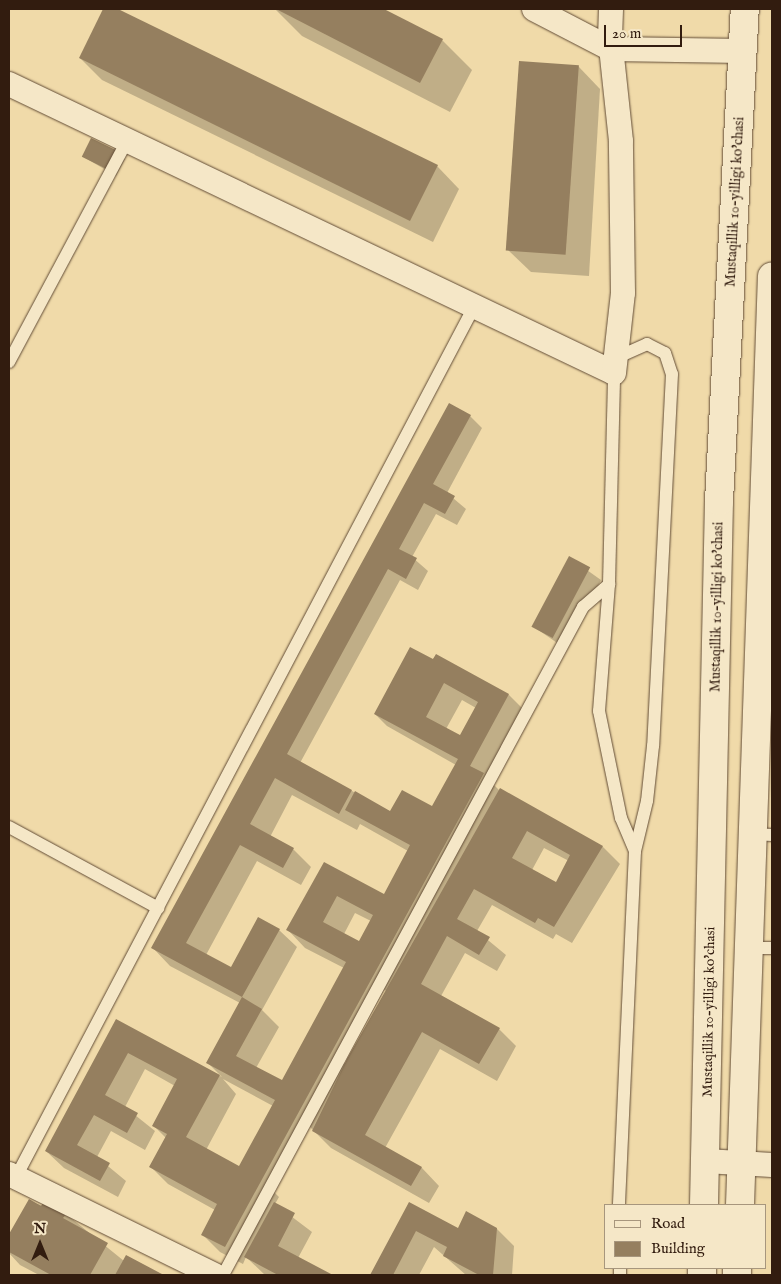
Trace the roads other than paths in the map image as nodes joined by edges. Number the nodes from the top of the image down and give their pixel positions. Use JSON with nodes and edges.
{"nodes":[{"id":1,"x":534,"y":9,"type":"edge"},
{"id":2,"x":611,"y":9,"type":"edge"},
{"id":3,"x":745,"y":9,"type":"edge"},
{"id":4,"x":611,"y":49,"type":"junction"},
{"id":5,"x":743,"y":51,"type":"junction"},
{"id":6,"x":9,"y":84,"type":"edge"},
{"id":7,"x":127,"y":141,"type":"junction"},
{"id":8,"x":772,"y":277,"type":"edge"},
{"id":9,"x":475,"y":306,"type":"junction"},
{"id":10,"x":9,"y":362,"type":"edge"},
{"id":11,"x":616,"y":365,"type":"junction"},
{"id":12,"x":767,"y":505,"type":"edge"},
{"id":13,"x":609,"y":584,"type":"junction"},
{"id":14,"x":9,"y":827,"type":"edge"},
{"id":15,"x":762,"y":834,"type":"edge"},
{"id":16,"x":634,"y":851,"type":"junction"},
{"id":17,"x":158,"y":908,"type":"junction"},
{"id":18,"x":760,"y":948,"type":"edge"},
{"id":19,"x":706,"y":1161,"type":"junction"},
{"id":20,"x":741,"y":1163,"type":"junction"},
{"id":21,"x":772,"y":1165,"type":"edge"},
{"id":22,"x":11,"y":1181,"type":"edge"},
{"id":23,"x":619,"y":1204,"type":"edge"},
{"id":24,"x":704,"y":1204,"type":"edge"},
{"id":25,"x":740,"y":1204,"type":"edge"},
{"id":26,"x":214,"y":1275,"type":"edge"},
{"id":27,"x":223,"y":1275,"type":"edge"}],
"edges":[{"from":1,"to":4,"type":"street"},
{"from":2,"to":4,"type":"street"},
{"from":3,"to":5,"type":"main road","name":"Mustaqillik 10-yilligi ko'chasi"},
{"from":4,"to":5,"type":"street"},
{"from":4,"to":11,"type":"street"},
{"from":5,"to":19,"type":"main road","name":"Mustaqillik 10-yilligi ko'chasi"},
{"from":6,"to":7,"type":"street"},
{"from":7,"to":9,"type":"street"},
{"from":7,"to":10,"type":"lane"},
{"from":8,"to":12,"type":"main road"},
{"from":9,"to":11,"type":"street"},
{"from":9,"to":17,"type":"lane"},
{"from":11,"to":13,"type":"lane"},
{"from":11,"to":16,"type":"lane"},
{"from":12,"to":15,"type":"main road"},
{"from":13,"to":16,"type":"lane"},
{"from":13,"to":27,"type":"lane"},
{"from":14,"to":17,"type":"lane"},
{"from":15,"to":18,"type":"main road"},
{"from":16,"to":23,"type":"lane"},
{"from":17,"to":22,"type":"lane"},
{"from":18,"to":20,"type":"main road"},
{"from":19,"to":20,"type":"street"},
{"from":19,"to":24,"type":"main road","name":"Mustaqillik 10-yilligi ko'chasi"},
{"from":20,"to":21,"type":"street"},
{"from":20,"to":25,"type":"main road"},
{"from":22,"to":26,"type":"street"}]}
